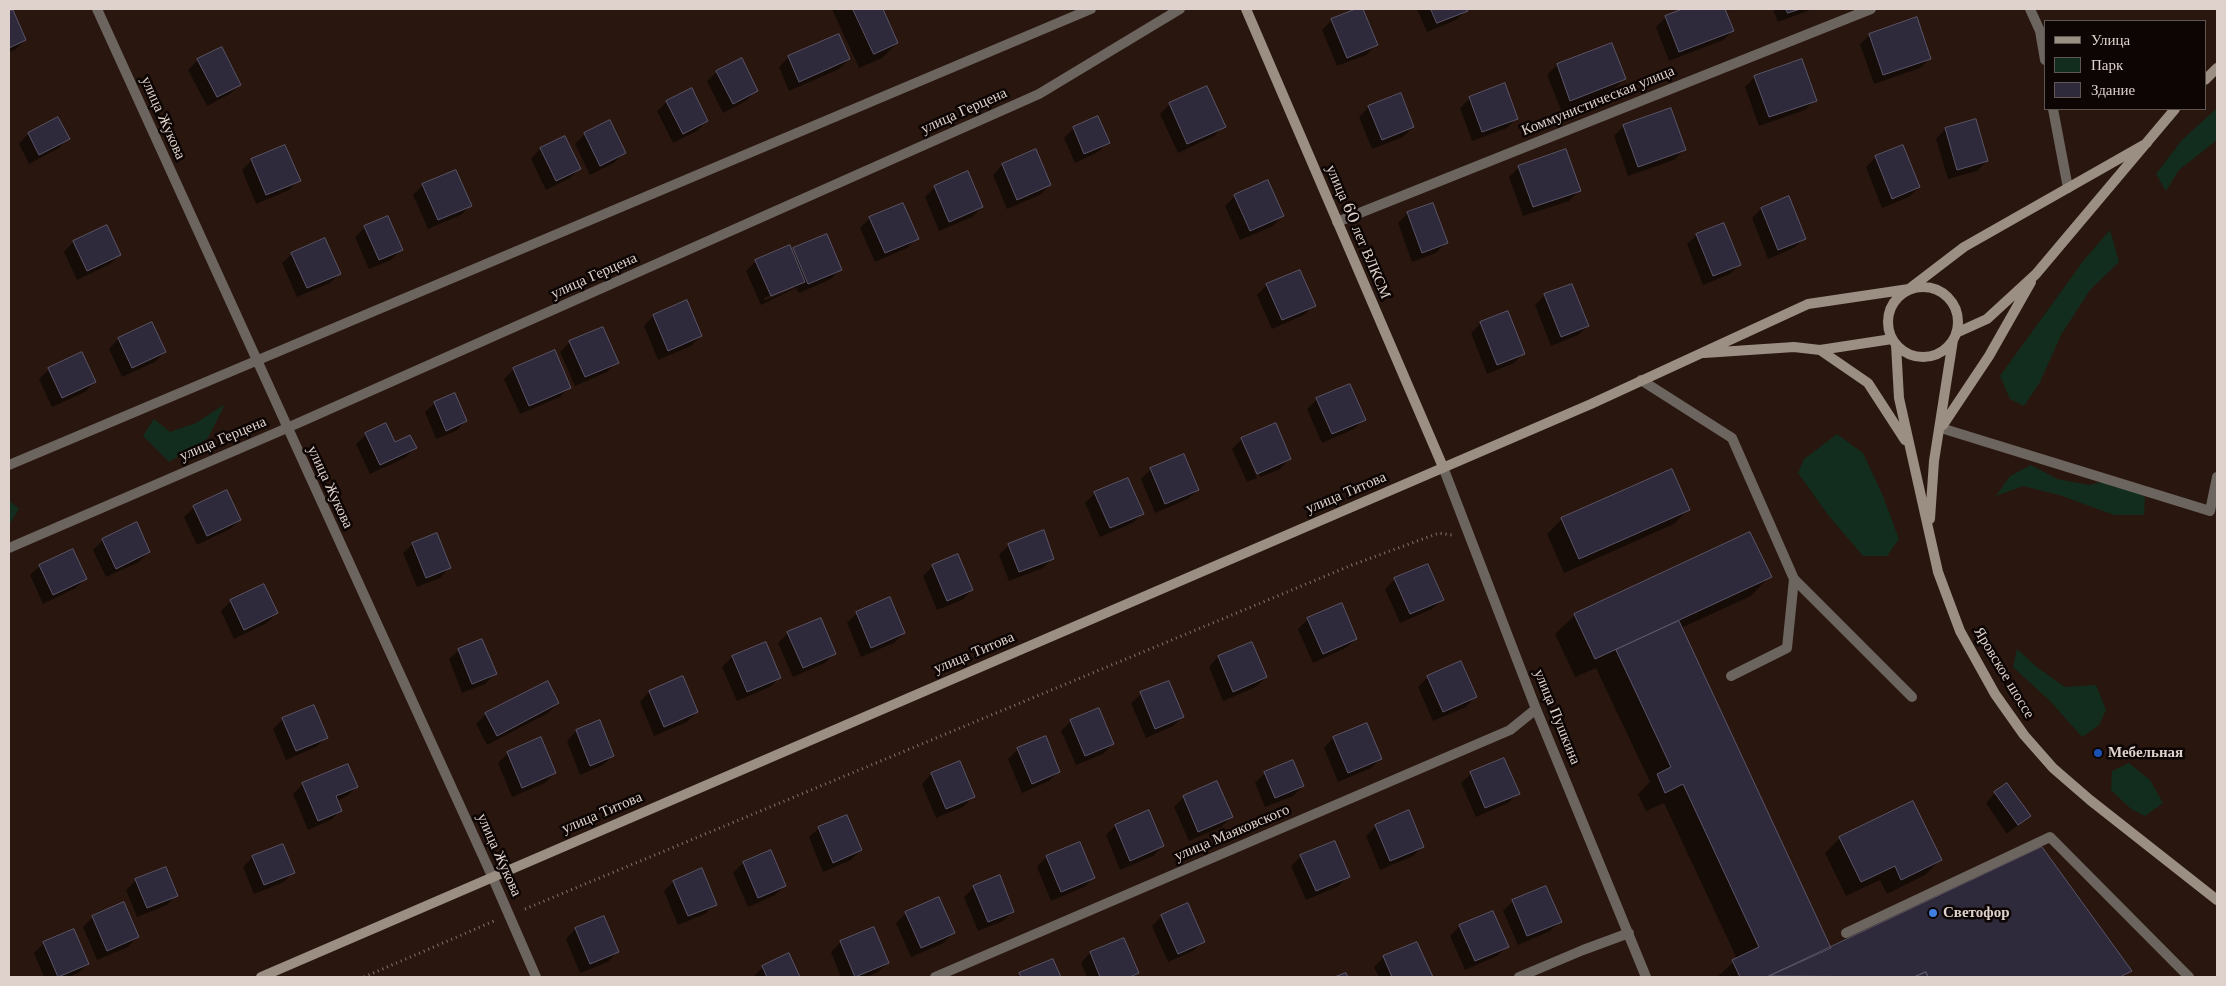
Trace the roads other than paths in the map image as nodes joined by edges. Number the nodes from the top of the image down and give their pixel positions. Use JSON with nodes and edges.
{"nodes":[{"id":1,"x":97,"y":9,"type":"edge"},
{"id":2,"x":1091,"y":9,"type":"edge"},
{"id":3,"x":1180,"y":9,"type":"edge"},
{"id":4,"x":1246,"y":9,"type":"edge"},
{"id":5,"x":1871,"y":9,"type":"edge"},
{"id":6,"x":2030,"y":9,"type":"edge"},
{"id":7,"x":2044,"y":54,"type":"edge"},
{"id":8,"x":2217,"y":68,"type":"edge"},
{"id":9,"x":2206,"y":79,"type":"edge"},
{"id":10,"x":2054,"y":110,"type":"edge"},
{"id":11,"x":2174,"y":110,"type":"edge"},
{"id":12,"x":2147,"y":143,"type":"junction"},
{"id":13,"x":2068,"y":188,"type":"junction"},
{"id":14,"x":1337,"y":222,"type":"junction"},
{"id":15,"x":2036,"y":274,"type":"junction"},
{"id":16,"x":1909,"y":289,"type":"junction"},
{"id":17,"x":1955,"y":336,"type":"junction"},
{"id":18,"x":1894,"y":342,"type":"junction"},
{"id":19,"x":1820,"y":350,"type":"junction"},
{"id":20,"x":1698,"y":353,"type":"junction"},
{"id":21,"x":256,"y":360,"type":"junction"},
{"id":22,"x":1641,"y":380,"type":"junction"},
{"id":23,"x":287,"y":428,"type":"junction"},
{"id":24,"x":1941,"y":428,"type":"junction"},
{"id":25,"x":1909,"y":446,"type":"junction"},
{"id":26,"x":9,"y":465,"type":"edge"},
{"id":27,"x":1444,"y":468,"type":"junction"},
{"id":28,"x":2217,"y":477,"type":"edge"},
{"id":29,"x":2213,"y":512,"type":"edge"},
{"id":30,"x":1929,"y":527,"type":"junction"},
{"id":31,"x":9,"y":548,"type":"edge"},
{"id":32,"x":1794,"y":579,"type":"junction"},
{"id":33,"x":1731,"y":676,"type":"dead end"},
{"id":34,"x":1912,"y":697,"type":"dead end"},
{"id":35,"x":1536,"y":709,"type":"junction"},
{"id":36,"x":492,"y":876,"type":"junction"},
{"id":37,"x":2217,"y":900,"type":"edge"},
{"id":38,"x":1629,"y":933,"type":"junction"},
{"id":39,"x":1846,"y":933,"type":"dead end"},
{"id":40,"x":261,"y":977,"type":"edge"},
{"id":41,"x":536,"y":977,"type":"edge"},
{"id":42,"x":935,"y":977,"type":"edge"},
{"id":43,"x":1518,"y":977,"type":"edge"},
{"id":44,"x":1646,"y":977,"type":"edge"},
{"id":45,"x":2189,"y":977,"type":"edge"}],
"edges":[{"from":1,"to":21,"type":"street","name":"улица Жукова"},
{"from":2,"to":21,"type":"street"},
{"from":3,"to":23,"type":"street","name":"улица Герцена"},
{"from":4,"to":14,"type":"main road","name":"улица 60 лет ВЛКСМ"},
{"from":5,"to":14,"type":"street","name":"Коммунистическая улица"},
{"from":6,"to":7,"type":"street"},
{"from":8,"to":9,"type":"main road"},
{"from":10,"to":13,"type":"street"},
{"from":11,"to":12,"type":"main road"},
{"from":12,"to":13,"type":"main road"},
{"from":12,"to":15,"type":"main road"},
{"from":13,"to":16,"type":"main road"},
{"from":14,"to":27,"type":"main road","name":"улица 60 лет ВЛКСМ"},
{"from":15,"to":17,"type":"main road"},
{"from":15,"to":24,"type":"main road"},
{"from":16,"to":17,"type":"main road"},
{"from":16,"to":18,"type":"main road"},
{"from":16,"to":20,"type":"main road","name":"улица Титова"},
{"from":17,"to":18,"type":"main road"},
{"from":17,"to":24,"type":"main road"},
{"from":18,"to":19,"type":"main road"},
{"from":18,"to":25,"type":"main road"},
{"from":19,"to":20,"type":"main road"},
{"from":19,"to":25,"type":"main road"},
{"from":20,"to":22,"type":"main road","name":"улица Титова"},
{"from":21,"to":23,"type":"street","name":"улица Жукова"},
{"from":21,"to":26,"type":"street"},
{"from":22,"to":27,"type":"main road","name":"улица Титова"},
{"from":22,"to":32,"type":"street"},
{"from":23,"to":31,"type":"street","name":"улица Герцена"},
{"from":23,"to":36,"type":"street","name":"улица Жукова"},
{"from":24,"to":29,"type":"street"},
{"from":24,"to":30,"type":"main road"},
{"from":25,"to":30,"type":"main road"},
{"from":27,"to":35,"type":"street","name":"улица Пушкина"},
{"from":27,"to":36,"type":"main road","name":"улица Титова"},
{"from":28,"to":29,"type":"street"},
{"from":30,"to":37,"type":"main road","name":"Яровское шоссе"},
{"from":32,"to":33,"type":"street"},
{"from":32,"to":34,"type":"street"},
{"from":35,"to":38,"type":"street","name":"улица Пушкина"},
{"from":35,"to":42,"type":"street","name":"улица Маяковского"},
{"from":36,"to":40,"type":"main road","name":"улица Титова"},
{"from":36,"to":41,"type":"street","name":"улица Жукова"},
{"from":38,"to":43,"type":"street"},
{"from":38,"to":44,"type":"street","name":"улица Пушкина"},
{"from":39,"to":45,"type":"street"}]}
